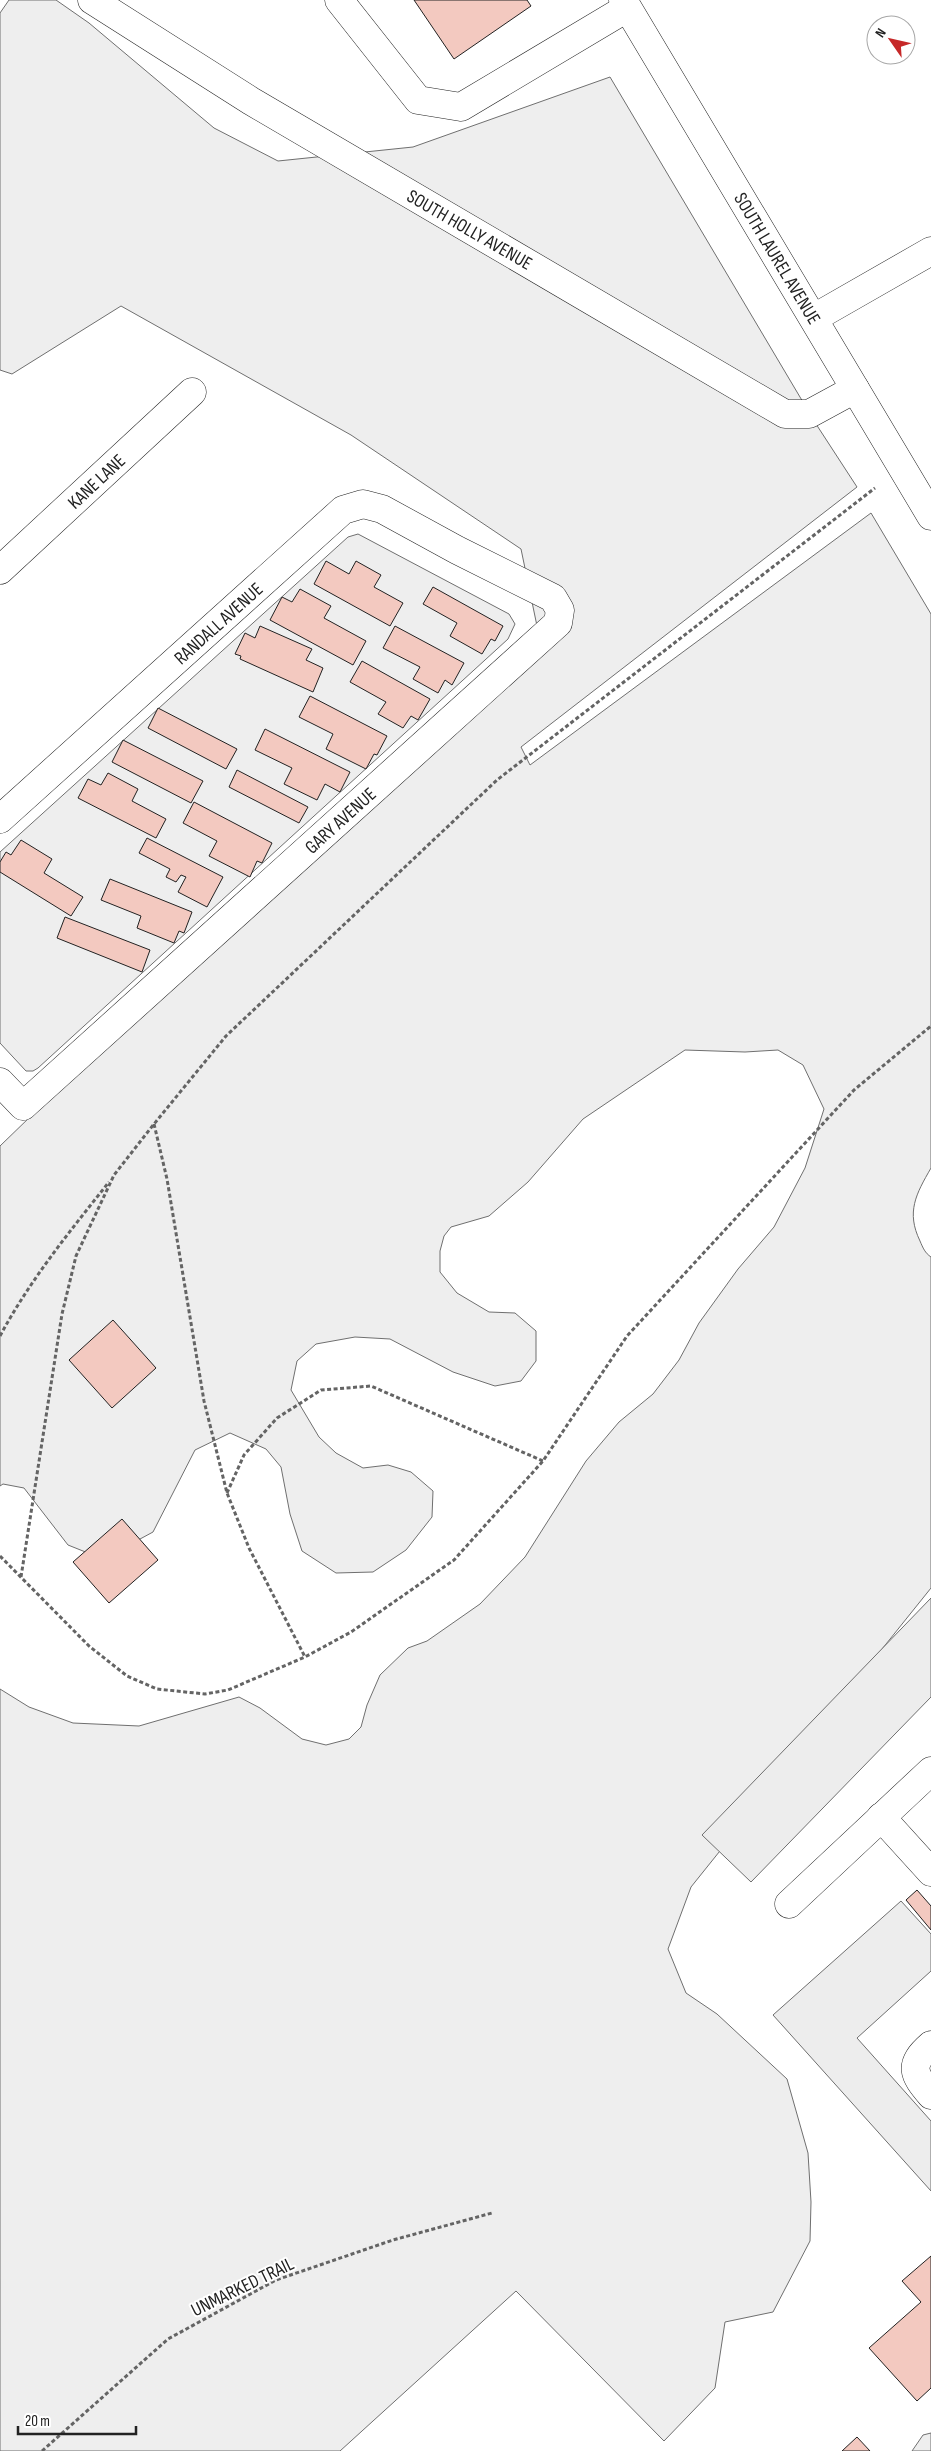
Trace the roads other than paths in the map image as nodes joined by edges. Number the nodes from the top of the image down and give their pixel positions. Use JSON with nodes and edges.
{"nodes":[{"id":1,"x":92,"y":0,"type":"edge"},
{"id":2,"x":340,"y":0,"type":"edge"},
{"id":3,"x":625,"y":4,"type":"edge"},
{"id":4,"x":931,"y":251,"type":"edge"},
{"id":5,"x":814,"y":318,"type":"junction"},
{"id":6,"x":855,"y":389,"type":"junction"},
{"id":7,"x":192,"y":392,"type":"dead end"},
{"id":8,"x":931,"y":516,"type":"edge"},
{"id":9,"x":457,"y":550,"type":"joint"},
{"id":10,"x":0,"y":570,"type":"edge"},
{"id":11,"x":0,"y":819,"type":"edge"},
{"id":12,"x":0,"y":1082,"type":"edge"},
{"id":13,"x":931,"y":1771,"type":"edge"},
{"id":14,"x":881,"y":1817,"type":"junction"},
{"id":15,"x":931,"y":1872,"type":"edge"},
{"id":16,"x":789,"y":1904,"type":"dead end"},
{"id":17,"x":931,"y":2045,"type":"edge"},
{"id":18,"x":931,"y":2095,"type":"edge"}],
"edges":[{"from":1,"to":6,"type":"street","name":"SOUTH HOLLY AVENUE"},
{"from":2,"to":3,"type":"street"},
{"from":3,"to":5,"type":"street","name":"SOUTH LAUREL AVENUE"},
{"from":4,"to":5,"type":"street"},
{"from":5,"to":6,"type":"street","name":"SOUTH LAUREL AVENUE"},
{"from":6,"to":8,"type":"street","name":"SOUTH LAUREL AVENUE"},
{"from":7,"to":10,"type":"street","name":"KANE LANE"},
{"from":9,"to":11,"type":"street","name":"RANDALL AVENUE"},
{"from":9,"to":12,"type":"street","name":"GARY AVENUE"},
{"from":13,"to":14,"type":"street"},
{"from":14,"to":15,"type":"street"},
{"from":14,"to":16,"type":"street"},
{"from":17,"to":18,"type":"street"}]}
